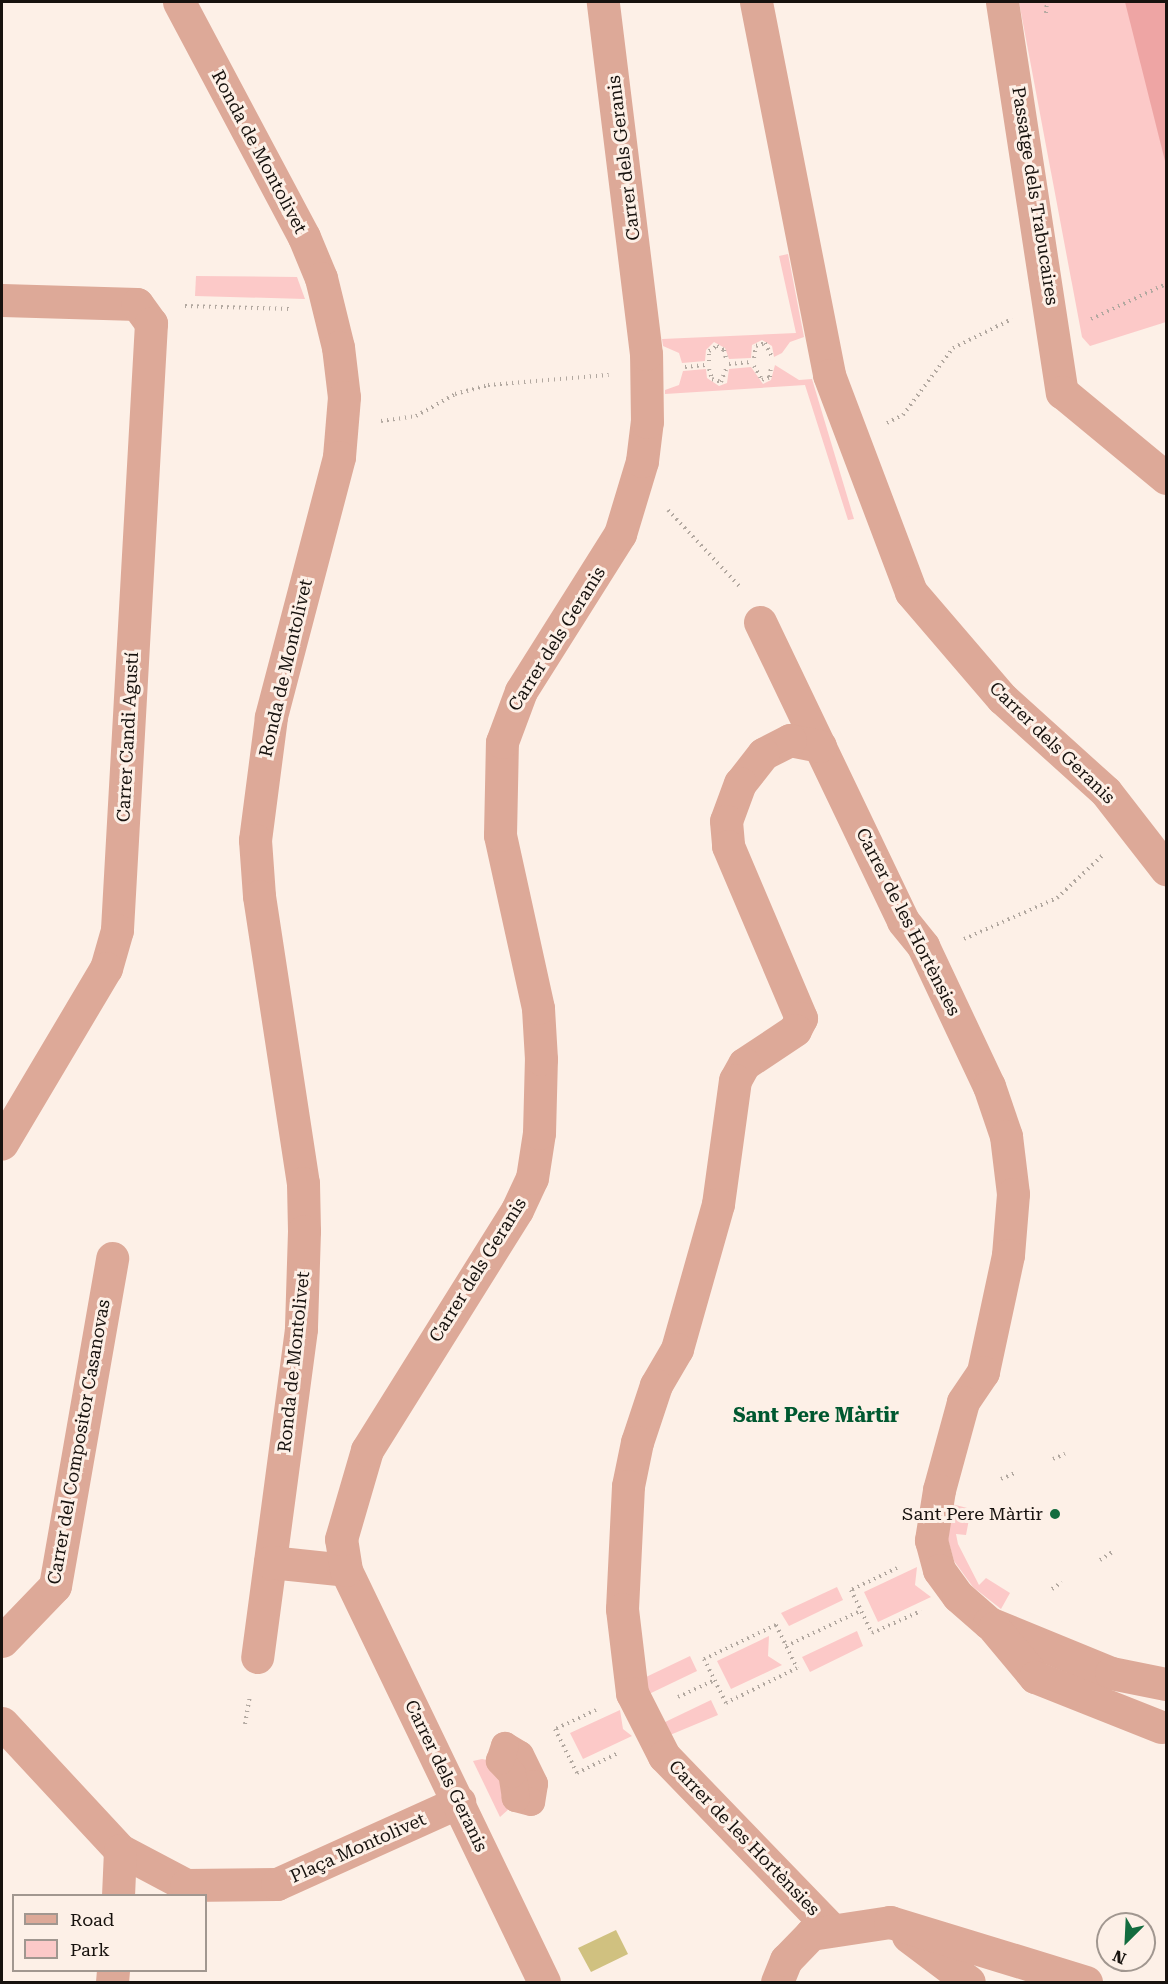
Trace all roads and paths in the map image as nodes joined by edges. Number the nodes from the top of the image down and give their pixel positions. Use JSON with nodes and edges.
{"nodes":[{"id":1,"x":178,"y":2,"type":"edge"},
{"id":2,"x":603,"y":2,"type":"edge"},
{"id":3,"x":756,"y":2,"type":"edge"},
{"id":4,"x":1002,"y":2,"type":"edge"},
{"id":5,"x":1167,"y":284,"type":"edge"},
{"id":6,"x":2,"y":300,"type":"edge"},
{"id":7,"x":192,"y":306,"type":"dead end"},
{"id":8,"x":293,"y":309,"type":"dead end"},
{"id":9,"x":1055,"y":321,"type":"junction"},
{"id":10,"x":754,"y":357,"type":"dead end"},
{"id":11,"x":772,"y":357,"type":"dead end"},
{"id":12,"x":726,"y":359,"type":"dead end"},
{"id":13,"x":709,"y":360,"type":"dead end"},
{"id":14,"x":729,"y":364,"type":"dead end"},
{"id":15,"x":705,"y":365,"type":"dead end"},
{"id":16,"x":771,"y":366,"type":"dead end"},
{"id":17,"x":682,"y":367,"type":"dead end"},
{"id":18,"x":709,"y":369,"type":"dead end"},
{"id":19,"x":726,"y":369,"type":"dead end"},
{"id":20,"x":621,"y":374,"type":"dead end"},
{"id":21,"x":372,"y":422,"type":"dead end"},
{"id":22,"x":854,"y":439,"type":"junction"},
{"id":23,"x":1167,"y":478,"type":"edge"},
{"id":24,"x":634,"y":490,"type":"junction"},
{"id":25,"x":760,"y":622,"type":"joint"},
{"id":26,"x":820,"y":746,"type":"junction"},
{"id":27,"x":1134,"y":827,"type":"junction"},
{"id":28,"x":1167,"y":869,"type":"edge"},
{"id":29,"x":927,"y":955,"type":"junction"},
{"id":30,"x":2,"y":1143,"type":"edge"},
{"id":31,"x":112,"y":1258,"type":"dead end"},
{"id":32,"x":1065,"y":1454,"type":"dead end"},
{"id":33,"x":1053,"y":1459,"type":"dead end"},
{"id":34,"x":1015,"y":1473,"type":"dead end"},
{"id":35,"x":1001,"y":1479,"type":"dead end"},
{"id":36,"x":1114,"y":1551,"type":"dead end"},
{"id":37,"x":1100,"y":1560,"type":"dead end"},
{"id":38,"x":270,"y":1562,"type":"junction"},
{"id":39,"x":346,"y":1570,"type":"junction"},
{"id":40,"x":1062,"y":1582,"type":"dead end"},
{"id":41,"x":860,"y":1586,"type":"dead end"},
{"id":42,"x":1052,"y":1589,"type":"dead end"},
{"id":43,"x":860,"y":1611,"type":"junction"},
{"id":44,"x":988,"y":1623,"type":"junction"},
{"id":45,"x":880,"y":1629,"type":"dead end"},
{"id":46,"x":2,"y":1641,"type":"edge"},
{"id":47,"x":786,"y":1646,"type":"junction"},
{"id":48,"x":256,"y":1657,"type":"dead end"},
{"id":49,"x":715,"y":1680,"type":"junction"},
{"id":50,"x":1167,"y":1684,"type":"edge"},
{"id":51,"x":704,"y":1685,"type":"dead end"},
{"id":52,"x":2,"y":1723,"type":"edge"},
{"id":53,"x":564,"y":1726,"type":"dead end"},
{"id":54,"x":1161,"y":1727,"type":"dead end"},
{"id":55,"x":585,"y":1769,"type":"dead end"},
{"id":56,"x":459,"y":1802,"type":"junction"},
{"id":57,"x":120,"y":1850,"type":"junction"},
{"id":58,"x":118,"y":1894,"type":"edge"},
{"id":59,"x":890,"y":1922,"type":"junction"},
{"id":60,"x":832,"y":1930,"type":"junction"},
{"id":61,"x":544,"y":1983,"type":"edge"},
{"id":62,"x":777,"y":1983,"type":"edge"},
{"id":63,"x":969,"y":1983,"type":"edge"},
{"id":64,"x":1086,"y":1983,"type":"edge"}],
"edges":[{"from":1,"to":38,"type":"street","name":"Ronda de Montolivet"},
{"from":2,"to":24,"type":"street","name":"Carrer dels Geranis"},
{"from":3,"to":22,"type":"street","name":"Carrer dels Geranis"},
{"from":4,"to":9,"type":"street","name":"Passatge dels Trabucaires"},
{"from":5,"to":9,"type":"path"},
{"from":6,"to":30,"type":"street","name":"Carrer Candi Agustí"},
{"from":7,"to":8,"type":"path"},
{"from":9,"to":22,"type":"path"},
{"from":9,"to":23,"type":"street","name":"Passatge dels Trabucaires"},
{"from":10,"to":11,"type":"path"},
{"from":12,"to":13,"type":"path"},
{"from":14,"to":16,"type":"path"},
{"from":15,"to":17,"type":"path"},
{"from":18,"to":19,"type":"path"},
{"from":20,"to":21,"type":"path"},
{"from":22,"to":27,"type":"street","name":"Carrer dels Geranis"},
{"from":24,"to":25,"type":"path"},
{"from":24,"to":39,"type":"street","name":"Carrer dels Geranis"},
{"from":25,"to":26,"type":"street"},
{"from":26,"to":29,"type":"street","name":"Carrer de les Hortènsies"},
{"from":26,"to":60,"type":"street","name":"Carrer de les Hortènsies"},
{"from":27,"to":28,"type":"street","name":"Carrer dels Geranis"},
{"from":27,"to":29,"type":"path"},
{"from":29,"to":44,"type":"street","name":"Carrer de les Hortènsies"},
{"from":31,"to":46,"type":"street","name":"Carrer del Compositor Casanovas"},
{"from":32,"to":33,"type":"path"},
{"from":34,"to":35,"type":"path"},
{"from":36,"to":37,"type":"path"},
{"from":38,"to":39,"type":"street"},
{"from":38,"to":48,"type":"street","name":"Ronda de Montolivet"},
{"from":39,"to":56,"type":"street","name":"Carrer dels Geranis"},
{"from":40,"to":42,"type":"path"},
{"from":41,"to":43,"type":"path"},
{"from":43,"to":45,"type":"path"},
{"from":43,"to":47,"type":"path"},
{"from":44,"to":50,"type":"street","name":"Carrer de les Hortènsies"},
{"from":44,"to":54,"type":"street","name":"Carrer de les Hortènsies"},
{"from":47,"to":49,"type":"path"},
{"from":47,"to":49,"type":"path"},
{"from":49,"to":51,"type":"path"},
{"from":52,"to":57,"type":"street","name":"Plaça Montolivet"},
{"from":53,"to":55,"type":"path"},
{"from":56,"to":57,"type":"street","name":"Plaça Montolivet"},
{"from":56,"to":61,"type":"street","name":"Carrer dels Geranis"},
{"from":57,"to":58,"type":"street"},
{"from":59,"to":60,"type":"street"},
{"from":59,"to":63,"type":"street"},
{"from":59,"to":64,"type":"street"},
{"from":60,"to":62,"type":"street"}]}
